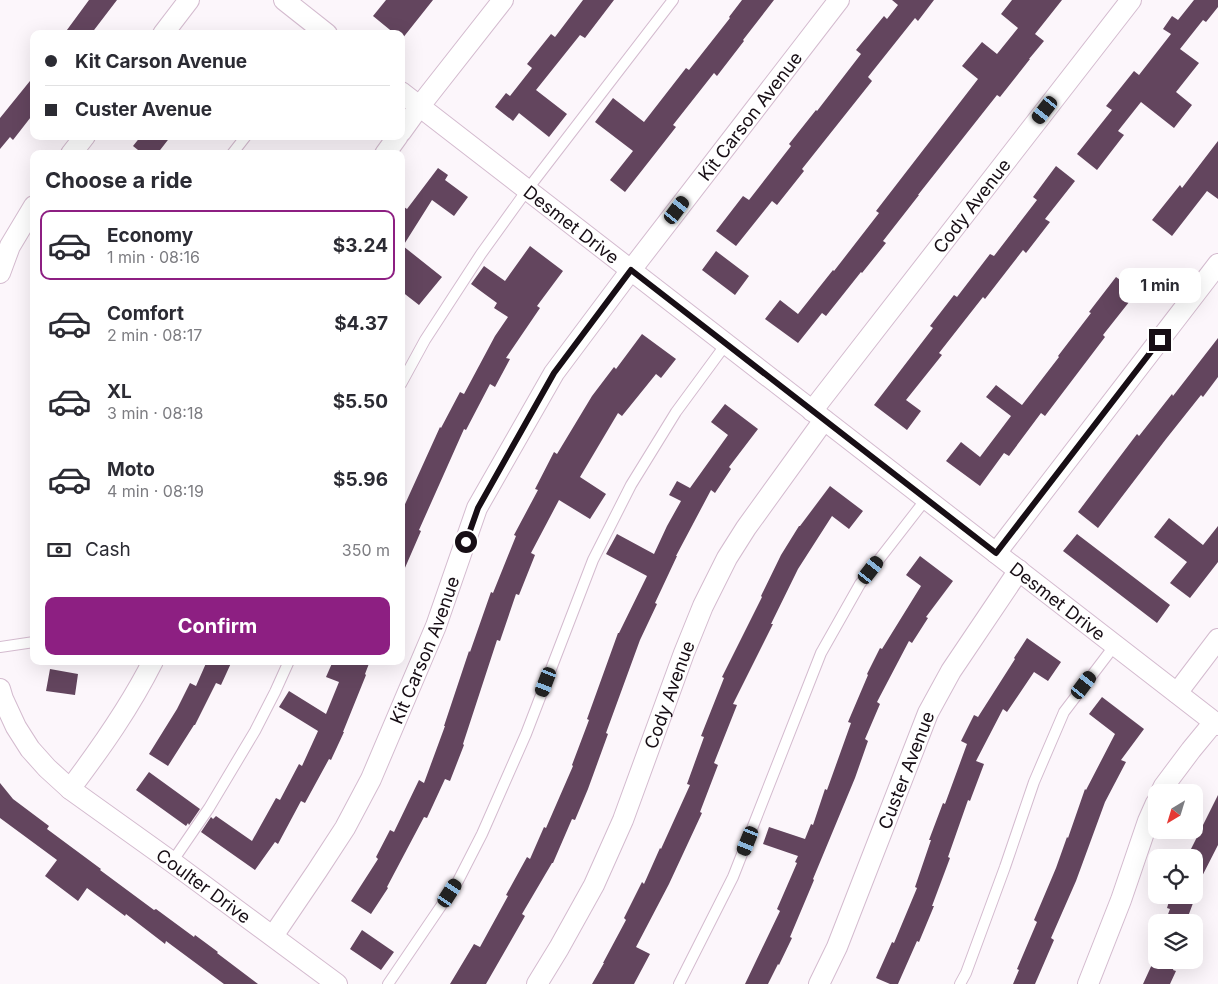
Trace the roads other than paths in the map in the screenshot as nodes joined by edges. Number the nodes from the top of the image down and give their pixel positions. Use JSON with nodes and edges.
{"nodes":[{"id":1,"x":189,"y":0,"type":"edge"},
{"id":2,"x":284,"y":0,"type":"edge"},
{"id":3,"x":502,"y":0,"type":"edge"},
{"id":4,"x":673,"y":0,"type":"edge"},
{"id":5,"x":839,"y":0,"type":"edge"},
{"id":6,"x":1131,"y":0,"type":"edge"},
{"id":7,"x":167,"y":30,"type":"edge"},
{"id":8,"x":322,"y":30,"type":"edge"},
{"id":9,"x":405,"y":95,"type":"edge"},
{"id":10,"x":419,"y":107,"type":"junction"},
{"id":11,"x":405,"y":126,"type":"edge"},
{"id":12,"x":82,"y":140,"type":"edge"},
{"id":13,"x":243,"y":140,"type":"edge"},
{"id":14,"x":74,"y":150,"type":"edge"},
{"id":15,"x":235,"y":150,"type":"edge"},
{"id":16,"x":527,"y":190,"type":"junction"},
{"id":17,"x":30,"y":211,"type":"edge"},
{"id":18,"x":5,"y":243,"type":"edge"},
{"id":19,"x":1218,"y":264,"type":"edge"},
{"id":20,"x":631,"y":270,"type":"junction"},
{"id":21,"x":0,"y":273,"type":"edge"},
{"id":22,"x":726,"y":344,"type":"junction"},
{"id":23,"x":405,"y":377,"type":"edge"},
{"id":24,"x":818,"y":415,"type":"junction"},
{"id":25,"x":926,"y":499,"type":"junction"},
{"id":26,"x":996,"y":553,"type":"junction"},
{"id":27,"x":1019,"y":570,"type":"junction"},
{"id":28,"x":1218,"y":639,"type":"edge"},
{"id":29,"x":30,"y":643,"type":"edge"},
{"id":30,"x":1115,"y":645,"type":"junction"},
{"id":31,"x":0,"y":647,"type":"edge"},
{"id":32,"x":151,"y":665,"type":"edge"},
{"id":33,"x":286,"y":665,"type":"edge"},
{"id":34,"x":0,"y":689,"type":"edge"},
{"id":35,"x":1176,"y":693,"type":"junction"},
{"id":36,"x":1216,"y":723,"type":"edge"},
{"id":37,"x":1166,"y":784,"type":"edge"},
{"id":38,"x":70,"y":788,"type":"junction"},
{"id":39,"x":1148,"y":821,"type":"edge"},
{"id":40,"x":172,"y":862,"type":"junction"},
{"id":41,"x":273,"y":936,"type":"junction"},
{"id":42,"x":338,"y":984,"type":"edge"},
{"id":43,"x":388,"y":984,"type":"edge"},
{"id":44,"x":538,"y":984,"type":"edge"},
{"id":45,"x":679,"y":984,"type":"edge"},
{"id":46,"x":819,"y":984,"type":"edge"},
{"id":47,"x":960,"y":984,"type":"edge"},
{"id":48,"x":1088,"y":984,"type":"edge"}],
"edges":[{"from":1,"to":7,"type":"street"},
{"from":2,"to":8,"type":"street"},
{"from":3,"to":10,"type":"street"},
{"from":4,"to":16,"type":"lane"},
{"from":5,"to":20,"type":"street","name":"Kit Carson Avenue"},
{"from":6,"to":24,"type":"street","name":"Cody Avenue"},
{"from":9,"to":10,"type":"street","name":"Desmet Drive"},
{"from":10,"to":11,"type":"street"},
{"from":10,"to":16,"type":"street","name":"Desmet Drive"},
{"from":12,"to":14,"type":"street"},
{"from":13,"to":15,"type":"lane"},
{"from":16,"to":20,"type":"street","name":"Desmet Drive"},
{"from":16,"to":23,"type":"lane"},
{"from":17,"to":18,"type":"street"},
{"from":18,"to":21,"type":"street"},
{"from":19,"to":26,"type":"street"},
{"from":20,"to":22,"type":"street","name":"Desmet Drive"},
{"from":20,"to":41,"type":"street","name":"Kit Carson Avenue"},
{"from":22,"to":24,"type":"street","name":"Desmet Drive"},
{"from":22,"to":43,"type":"lane"},
{"from":24,"to":25,"type":"street","name":"Desmet Drive"},
{"from":24,"to":44,"type":"street","name":"Cody Avenue"},
{"from":25,"to":26,"type":"street","name":"Desmet Drive"},
{"from":25,"to":45,"type":"lane"},
{"from":26,"to":27,"type":"street","name":"Desmet Drive"},
{"from":27,"to":30,"type":"street","name":"Desmet Drive"},
{"from":27,"to":46,"type":"street","name":"Custer Avenue"},
{"from":28,"to":35,"type":"street"},
{"from":29,"to":31,"type":"lane"},
{"from":30,"to":35,"type":"street","name":"Desmet Drive"},
{"from":30,"to":47,"type":"lane"},
{"from":32,"to":38,"type":"street"},
{"from":33,"to":40,"type":"lane"},
{"from":34,"to":38,"type":"street","name":"Coulter Drive"},
{"from":35,"to":36,"type":"street","name":"Desmet Drive"},
{"from":36,"to":37,"type":"street"},
{"from":38,"to":40,"type":"street","name":"Coulter Drive"},
{"from":39,"to":48,"type":"street"},
{"from":40,"to":41,"type":"street","name":"Coulter Drive"},
{"from":41,"to":42,"type":"street","name":"Coulter Drive"}]}
